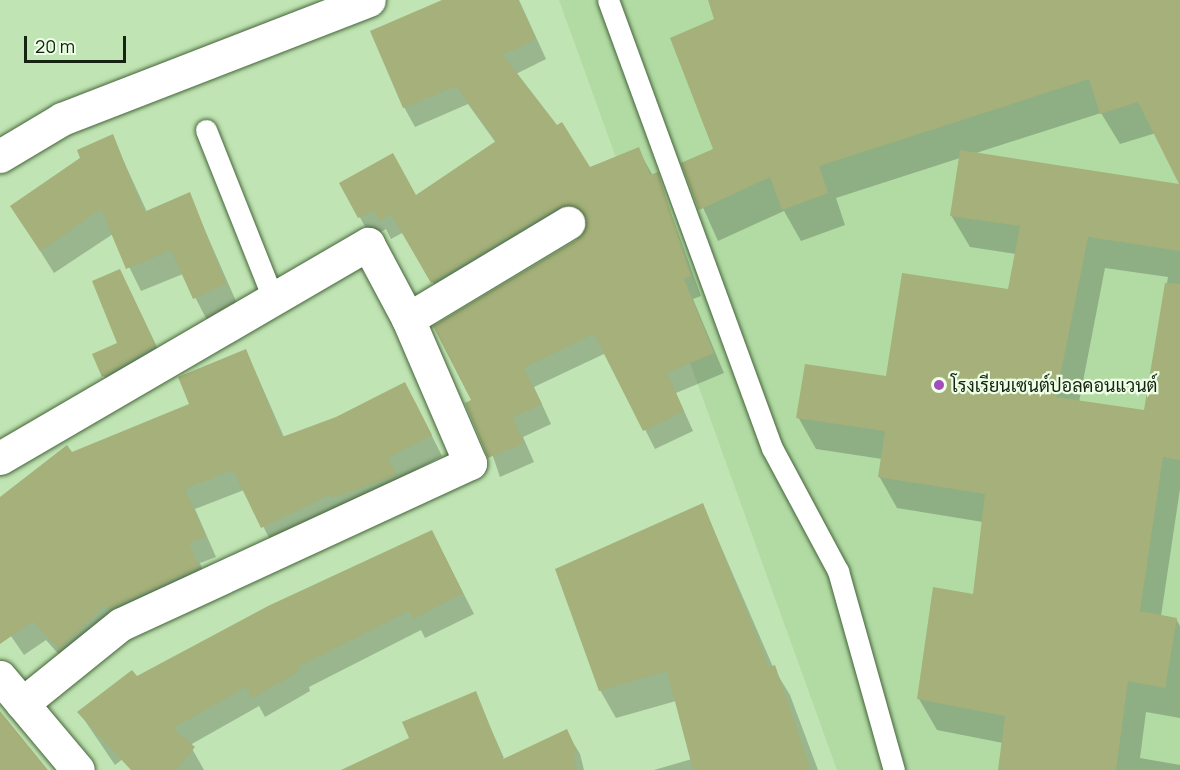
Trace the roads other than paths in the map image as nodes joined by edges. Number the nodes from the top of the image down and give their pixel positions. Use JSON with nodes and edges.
{"nodes":[{"id":1,"x":369,"y":0,"type":"edge"},
{"id":2,"x":609,"y":0,"type":"edge"},
{"id":3,"x":206,"y":130,"type":"dead end"},
{"id":4,"x":0,"y":156,"type":"edge"},
{"id":5,"x":568,"y":223,"type":"dead end"},
{"id":6,"x":275,"y":303,"type":"junction"},
{"id":7,"x":408,"y":318,"type":"junction"},
{"id":8,"x":0,"y":458,"type":"edge"},
{"id":9,"x":0,"y":677,"type":"edge"},
{"id":10,"x":22,"y":704,"type":"junction"},
{"id":11,"x":78,"y":770,"type":"edge"},
{"id":12,"x":894,"y":770,"type":"edge"}],
"edges":[{"from":1,"to":4,"type":"street"},
{"from":2,"to":12,"type":"lane"},
{"from":3,"to":6,"type":"lane"},
{"from":5,"to":7,"type":"street"},
{"from":6,"to":7,"type":"street"},
{"from":6,"to":8,"type":"street"},
{"from":7,"to":10,"type":"street"},
{"from":9,"to":10,"type":"street"},
{"from":10,"to":11,"type":"street"}]}
